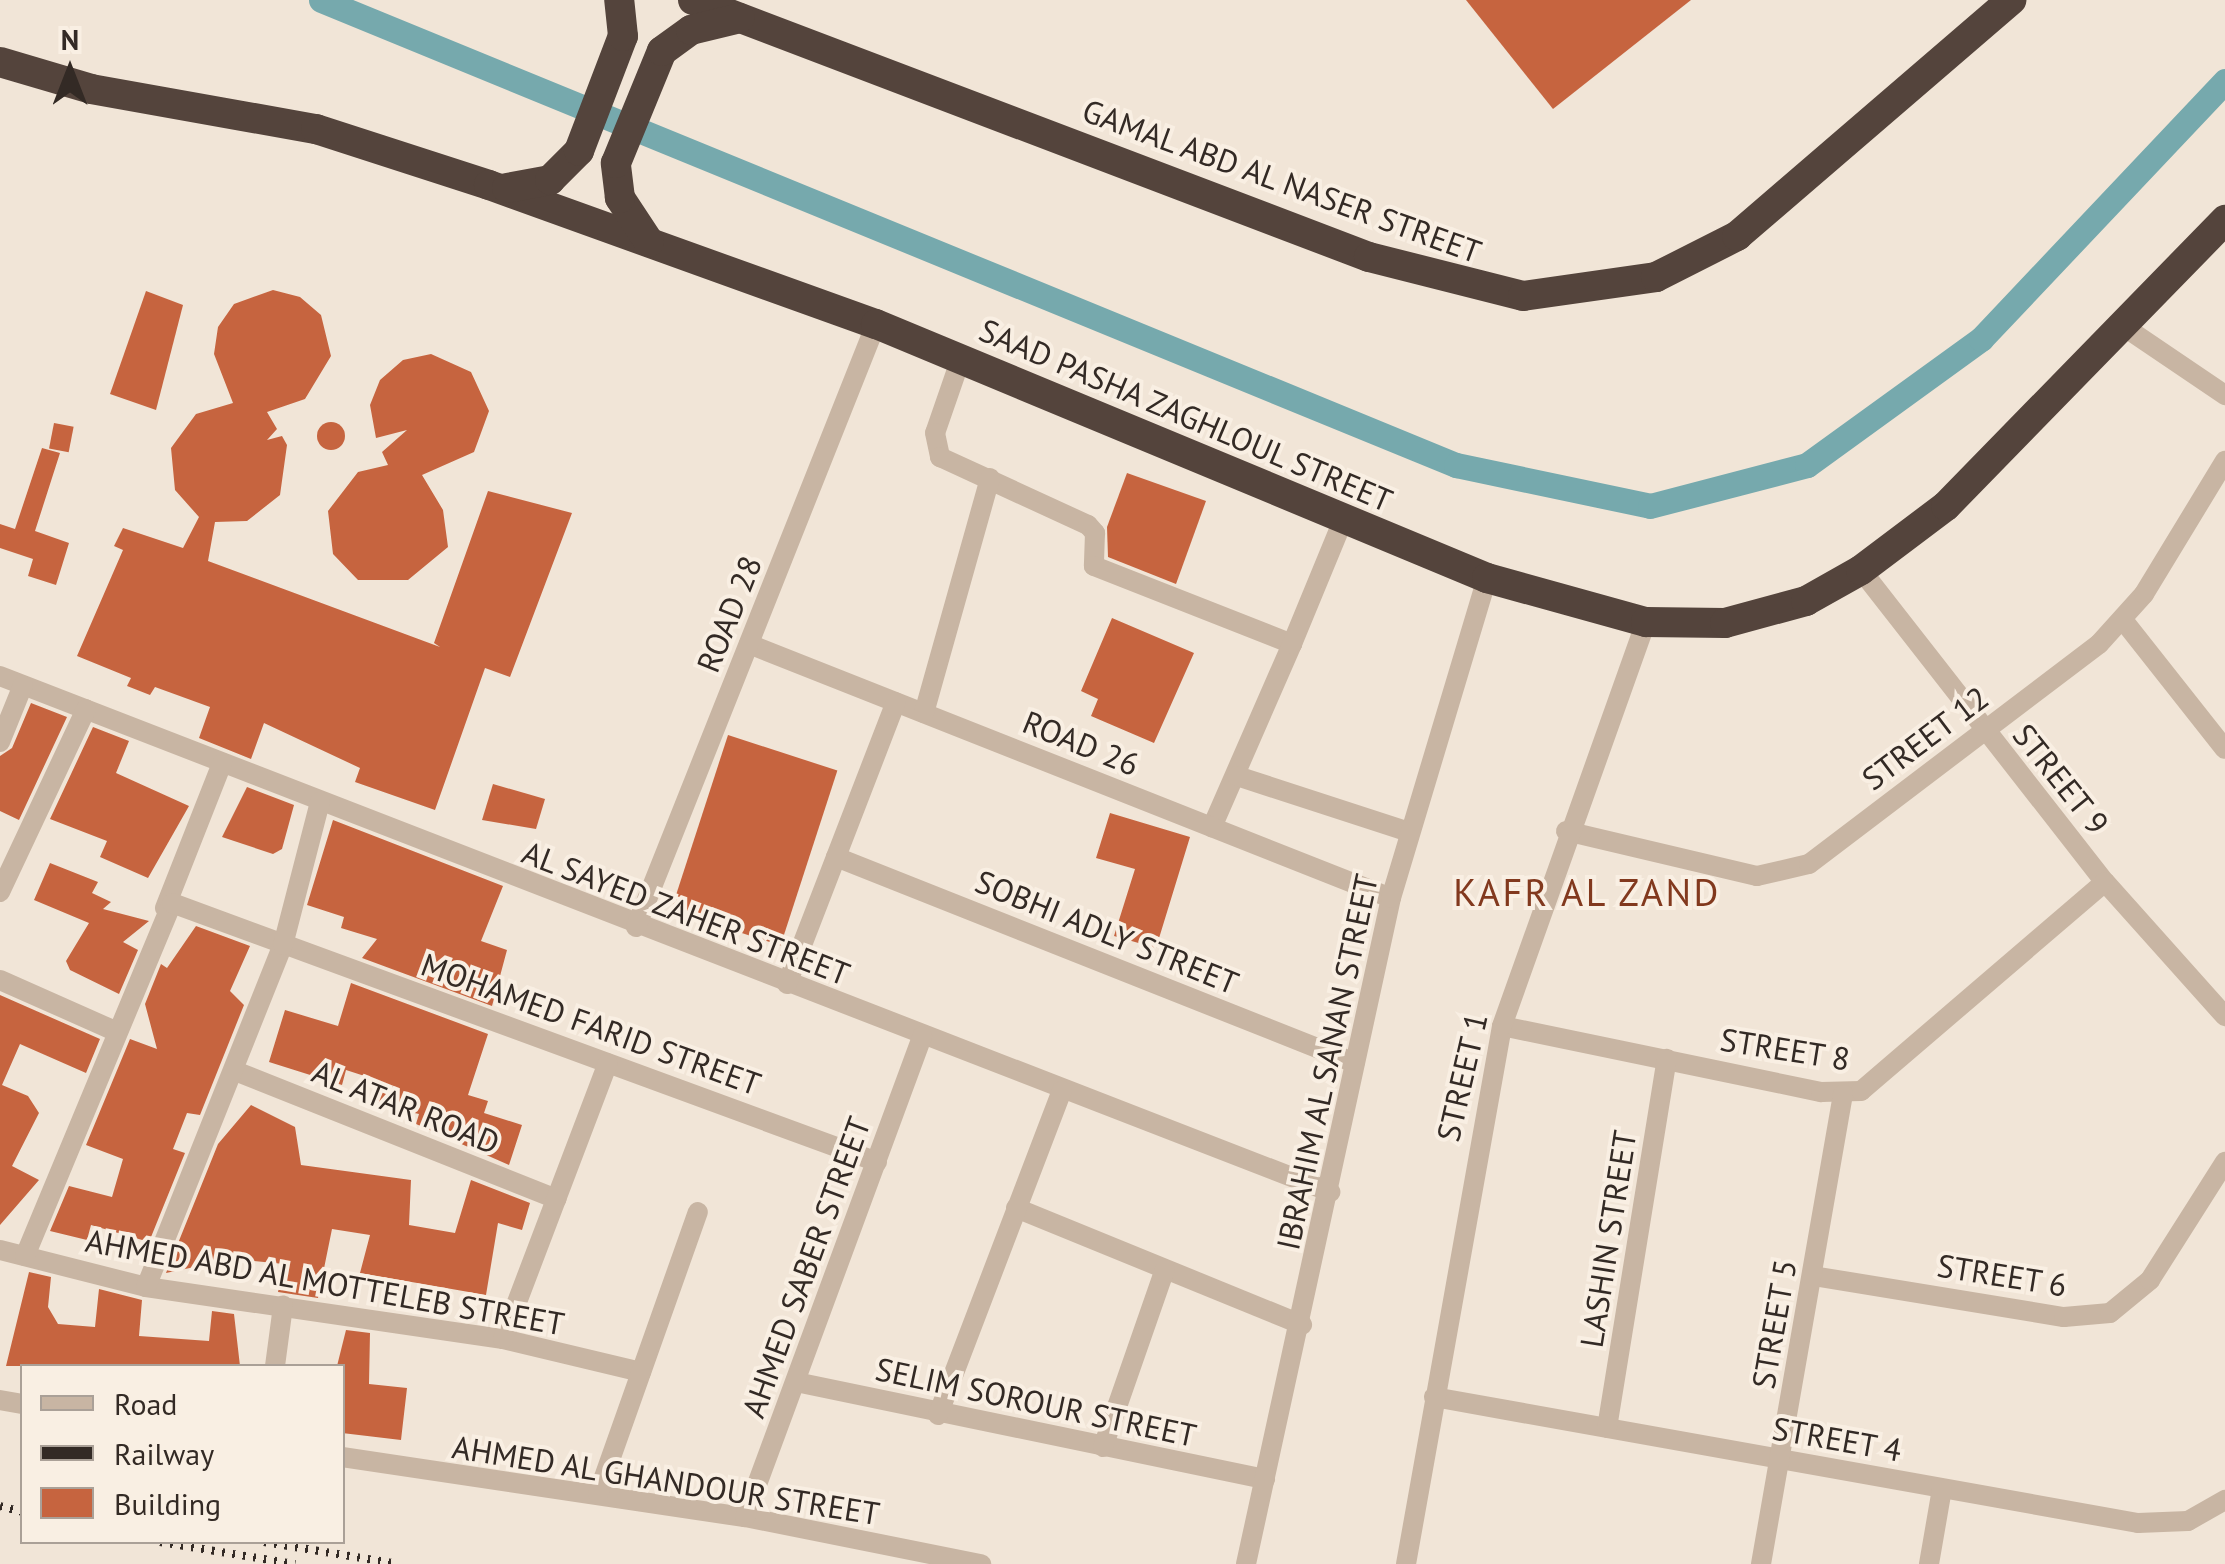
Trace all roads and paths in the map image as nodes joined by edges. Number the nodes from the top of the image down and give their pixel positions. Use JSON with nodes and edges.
{"nodes":[{"id":1,"x":619,"y":0,"type":"edge"},
{"id":2,"x":694,"y":0,"type":"edge"},
{"id":3,"x":2011,"y":0,"type":"edge"},
{"id":4,"x":743,"y":18,"type":"junction"},
{"id":5,"x":0,"y":62,"type":"edge"},
{"id":6,"x":489,"y":185,"type":"junction"},
{"id":7,"x":2225,"y":222,"type":"edge"},
{"id":8,"x":649,"y":242,"type":"junction"},
{"id":9,"x":876,"y":324,"type":"junction"},
{"id":10,"x":2126,"y":328,"type":"junction"},
{"id":11,"x":960,"y":358,"type":"junction"},
{"id":12,"x":2225,"y":395,"type":"edge"},
{"id":13,"x":2225,"y":461,"type":"edge"},
{"id":14,"x":990,"y":478,"type":"junction"},
{"id":15,"x":1343,"y":520,"type":"junction"},
{"id":16,"x":1861,"y":570,"type":"junction"},
{"id":17,"x":1487,"y":578,"type":"junction"},
{"id":18,"x":2123,"y":620,"type":"junction"},
{"id":19,"x":1646,"y":622,"type":"junction"},
{"id":20,"x":749,"y":644,"type":"junction"},
{"id":21,"x":1292,"y":644,"type":"junction"},
{"id":22,"x":0,"y":676,"type":"edge"},
{"id":23,"x":23,"y":685,"type":"junction"},
{"id":24,"x":896,"y":702,"type":"junction"},
{"id":25,"x":86,"y":709,"type":"junction"},
{"id":26,"x":924,"y":713,"type":"junction"},
{"id":27,"x":1983,"y":731,"type":"junction"},
{"id":28,"x":0,"y":742,"type":"edge"},
{"id":29,"x":2225,"y":749,"type":"edge"},
{"id":30,"x":222,"y":763,"type":"junction"},
{"id":31,"x":1237,"y":776,"type":"junction"},
{"id":32,"x":320,"y":802,"type":"junction"},
{"id":33,"x":1212,"y":827,"type":"junction"},
{"id":34,"x":1566,"y":831,"type":"junction"},
{"id":35,"x":1408,"y":832,"type":"junction"},
{"id":36,"x":836,"y":857,"type":"junction"},
{"id":37,"x":2104,"y":882,"type":"junction"},
{"id":38,"x":0,"y":892,"type":"edge"},
{"id":39,"x":1391,"y":898,"type":"junction"},
{"id":40,"x":165,"y":908,"type":"junction"},
{"id":41,"x":636,"y":927,"type":"junction"},
{"id":42,"x":283,"y":945,"type":"junction"},
{"id":43,"x":0,"y":980,"type":"edge"},
{"id":44,"x":786,"y":984,"type":"junction"},
{"id":45,"x":2225,"y":1016,"type":"edge"},
{"id":46,"x":1502,"y":1026,"type":"junction"},
{"id":47,"x":113,"y":1030,"type":"junction"},
{"id":48,"x":922,"y":1037,"type":"junction"},
{"id":49,"x":1667,"y":1059,"type":"junction"},
{"id":50,"x":608,"y":1062,"type":"junction"},
{"id":51,"x":1355,"y":1063,"type":"junction"},
{"id":52,"x":235,"y":1071,"type":"junction"},
{"id":53,"x":1062,"y":1090,"type":"junction"},
{"id":54,"x":1844,"y":1094,"type":"junction"},
{"id":55,"x":877,"y":1162,"type":"junction"},
{"id":56,"x":2225,"y":1162,"type":"edge"},
{"id":57,"x":1330,"y":1192,"type":"junction"},
{"id":58,"x":556,"y":1199,"type":"junction"},
{"id":59,"x":1016,"y":1208,"type":"junction"},
{"id":60,"x":698,"y":1212,"type":"dead end"},
{"id":61,"x":0,"y":1250,"type":"edge"},
{"id":62,"x":25,"y":1256,"type":"junction"},
{"id":63,"x":1165,"y":1269,"type":"junction"},
{"id":64,"x":1812,"y":1276,"type":"junction"},
{"id":65,"x":146,"y":1286,"type":"junction"},
{"id":66,"x":283,"y":1306,"type":"junction"},
{"id":67,"x":1302,"y":1325,"type":"junction"},
{"id":68,"x":503,"y":1339,"type":"junction"},
{"id":69,"x":275,"y":1364,"type":"edge"},
{"id":70,"x":640,"y":1372,"type":"junction"},
{"id":71,"x":796,"y":1382,"type":"junction"},
{"id":72,"x":1434,"y":1397,"type":"junction"},
{"id":73,"x":938,"y":1415,"type":"junction"},
{"id":74,"x":1607,"y":1428,"type":"junction"},
{"id":75,"x":1103,"y":1447,"type":"junction"},
{"id":76,"x":345,"y":1458,"type":"edge"},
{"id":77,"x":1782,"y":1460,"type":"junction"},
{"id":78,"x":1265,"y":1479,"type":"junction"},
{"id":79,"x":1942,"y":1489,"type":"junction"},
{"id":80,"x":598,"y":1494,"type":"junction"},
{"id":81,"x":2225,"y":1500,"type":"edge"},
{"id":82,"x":744,"y":1518,"type":"junction"},
{"id":83,"x":980,"y":1564,"type":"edge"},
{"id":84,"x":1246,"y":1564,"type":"edge"},
{"id":85,"x":1406,"y":1564,"type":"edge"},
{"id":86,"x":1762,"y":1564,"type":"edge"},
{"id":87,"x":1929,"y":1564,"type":"edge"}],
"edges":[{"from":1,"to":6,"type":"highway"},
{"from":2,"to":4,"type":"highway","name":"GAMAL ABD AL NASER STREET"},
{"from":3,"to":4,"type":"highway","name":"GAMAL ABD AL NASER STREET"},
{"from":4,"to":8,"type":"highway"},
{"from":5,"to":6,"type":"highway","name":"SAAD PASHA ZAGHLOUL STREET"},
{"from":6,"to":8,"type":"highway","name":"SAAD PASHA ZAGHLOUL STREET"},
{"from":7,"to":10,"type":"highway","name":"SAAD PASHA ZAGHLOUL STREET"},
{"from":8,"to":9,"type":"highway","name":"SAAD PASHA ZAGHLOUL STREET"},
{"from":9,"to":11,"type":"highway","name":"SAAD PASHA ZAGHLOUL STREET"},
{"from":9,"to":20,"type":"street","name":"ROAD 28"},
{"from":10,"to":12,"type":"street"},
{"from":10,"to":16,"type":"highway","name":"SAAD PASHA ZAGHLOUL STREET"},
{"from":11,"to":14,"type":"street"},
{"from":11,"to":15,"type":"highway","name":"SAAD PASHA ZAGHLOUL STREET"},
{"from":13,"to":18,"type":"street","name":"STREET 12"},
{"from":14,"to":21,"type":"street"},
{"from":14,"to":26,"type":"street"},
{"from":15,"to":17,"type":"highway","name":"SAAD PASHA ZAGHLOUL STREET"},
{"from":15,"to":21,"type":"street"},
{"from":16,"to":19,"type":"highway","name":"SAAD PASHA ZAGHLOUL STREET"},
{"from":16,"to":27,"type":"street","name":"STREET 9"},
{"from":17,"to":19,"type":"highway","name":"SAAD PASHA ZAGHLOUL STREET"},
{"from":17,"to":35,"type":"street","name":"IBRAHIM AL SANAN STREET"},
{"from":18,"to":27,"type":"street","name":"STREET 12"},
{"from":18,"to":29,"type":"street"},
{"from":19,"to":34,"type":"street","name":"STREET 1"},
{"from":20,"to":24,"type":"street","name":"ROAD 26"},
{"from":20,"to":41,"type":"street","name":"ROAD 28"},
{"from":21,"to":31,"type":"street"},
{"from":22,"to":23,"type":"street","name":"AL SAYED ZAHER STREET"},
{"from":23,"to":25,"type":"street","name":"AL SAYED ZAHER STREET"},
{"from":23,"to":28,"type":"street"},
{"from":24,"to":26,"type":"street","name":"ROAD 26"},
{"from":24,"to":36,"type":"street"},
{"from":25,"to":30,"type":"street","name":"AL SAYED ZAHER STREET"},
{"from":25,"to":38,"type":"street"},
{"from":26,"to":33,"type":"street","name":"ROAD 26"},
{"from":27,"to":34,"type":"street","name":"STREET 12"},
{"from":27,"to":37,"type":"street","name":"STREET 9"},
{"from":30,"to":32,"type":"street","name":"AL SAYED ZAHER STREET"},
{"from":30,"to":40,"type":"street"},
{"from":31,"to":33,"type":"street"},
{"from":31,"to":35,"type":"street"},
{"from":32,"to":41,"type":"street","name":"AL SAYED ZAHER STREET"},
{"from":32,"to":42,"type":"street"},
{"from":33,"to":39,"type":"street","name":"ROAD 26"},
{"from":34,"to":46,"type":"street","name":"STREET 1"},
{"from":35,"to":39,"type":"street","name":"IBRAHIM AL SANAN STREET"},
{"from":36,"to":44,"type":"street"},
{"from":36,"to":51,"type":"street","name":"SOBHI ADLY STREET"},
{"from":37,"to":45,"type":"street","name":"STREET 9"},
{"from":37,"to":54,"type":"street","name":"STREET 8"},
{"from":39,"to":51,"type":"street","name":"IBRAHIM AL SANAN STREET"},
{"from":40,"to":42,"type":"street","name":"MOHAMED FARID STREET"},
{"from":40,"to":47,"type":"street"},
{"from":41,"to":44,"type":"street","name":"AL SAYED ZAHER STREET"},
{"from":42,"to":50,"type":"street","name":"MOHAMED FARID STREET"},
{"from":42,"to":52,"type":"street"},
{"from":43,"to":47,"type":"street"},
{"from":44,"to":48,"type":"street","name":"AL SAYED ZAHER STREET"},
{"from":46,"to":49,"type":"street","name":"STREET 8"},
{"from":46,"to":72,"type":"street","name":"STREET 1"},
{"from":47,"to":62,"type":"street"},
{"from":48,"to":53,"type":"street","name":"AL SAYED ZAHER STREET"},
{"from":48,"to":55,"type":"street","name":"AHMED SABER STREET"},
{"from":49,"to":54,"type":"street","name":"STREET 8"},
{"from":49,"to":74,"type":"street","name":"LASHIN STREET"},
{"from":50,"to":55,"type":"street","name":"MOHAMED FARID STREET"},
{"from":50,"to":58,"type":"street"},
{"from":51,"to":57,"type":"street","name":"IBRAHIM AL SANAN STREET"},
{"from":52,"to":58,"type":"street","name":"AL ATAR ROAD"},
{"from":52,"to":65,"type":"street"},
{"from":53,"to":57,"type":"street","name":"AL SAYED ZAHER STREET"},
{"from":53,"to":59,"type":"street"},
{"from":54,"to":64,"type":"street","name":"STREET 5"},
{"from":55,"to":71,"type":"street","name":"AHMED SABER STREET"},
{"from":56,"to":64,"type":"street","name":"STREET 6"},
{"from":57,"to":67,"type":"street","name":"IBRAHIM AL SANAN STREET"},
{"from":58,"to":68,"type":"street"},
{"from":59,"to":63,"type":"street"},
{"from":59,"to":73,"type":"street"},
{"from":60,"to":70,"type":"street"},
{"from":61,"to":62,"type":"street","name":"AHMED ABD AL MOTTELEB STREET"},
{"from":62,"to":65,"type":"street","name":"AHMED ABD AL MOTTELEB STREET"},
{"from":63,"to":67,"type":"street"},
{"from":63,"to":75,"type":"street"},
{"from":64,"to":77,"type":"street","name":"STREET 5"},
{"from":65,"to":66,"type":"street","name":"AHMED ABD AL MOTTELEB STREET"},
{"from":66,"to":68,"type":"street","name":"AHMED ABD AL MOTTELEB STREET"},
{"from":66,"to":69,"type":"street"},
{"from":67,"to":78,"type":"street","name":"IBRAHIM AL SANAN STREET"},
{"from":68,"to":70,"type":"street","name":"AHMED ABD AL MOTTELEB STREET"},
{"from":70,"to":80,"type":"street"},
{"from":71,"to":73,"type":"street","name":"SELIM SOROUR STREET"},
{"from":71,"to":82,"type":"street","name":"AHMED SABER STREET"},
{"from":72,"to":74,"type":"street","name":"STREET 4"},
{"from":72,"to":85,"type":"street","name":"STREET 1"},
{"from":73,"to":75,"type":"street","name":"SELIM SOROUR STREET"},
{"from":74,"to":77,"type":"street","name":"STREET 4"},
{"from":75,"to":78,"type":"street","name":"SELIM SOROUR STREET"},
{"from":76,"to":80,"type":"street","name":"AHMED AL GHANDOUR STREET"},
{"from":77,"to":79,"type":"street","name":"STREET 4"},
{"from":77,"to":86,"type":"street","name":"STREET 5"},
{"from":78,"to":84,"type":"street","name":"IBRAHIM AL SANAN STREET"},
{"from":79,"to":81,"type":"street","name":"STREET 4"},
{"from":79,"to":87,"type":"street"},
{"from":80,"to":82,"type":"street","name":"AHMED AL GHANDOUR STREET"},
{"from":82,"to":83,"type":"street","name":"AHMED AL GHANDOUR STREET"}]}
